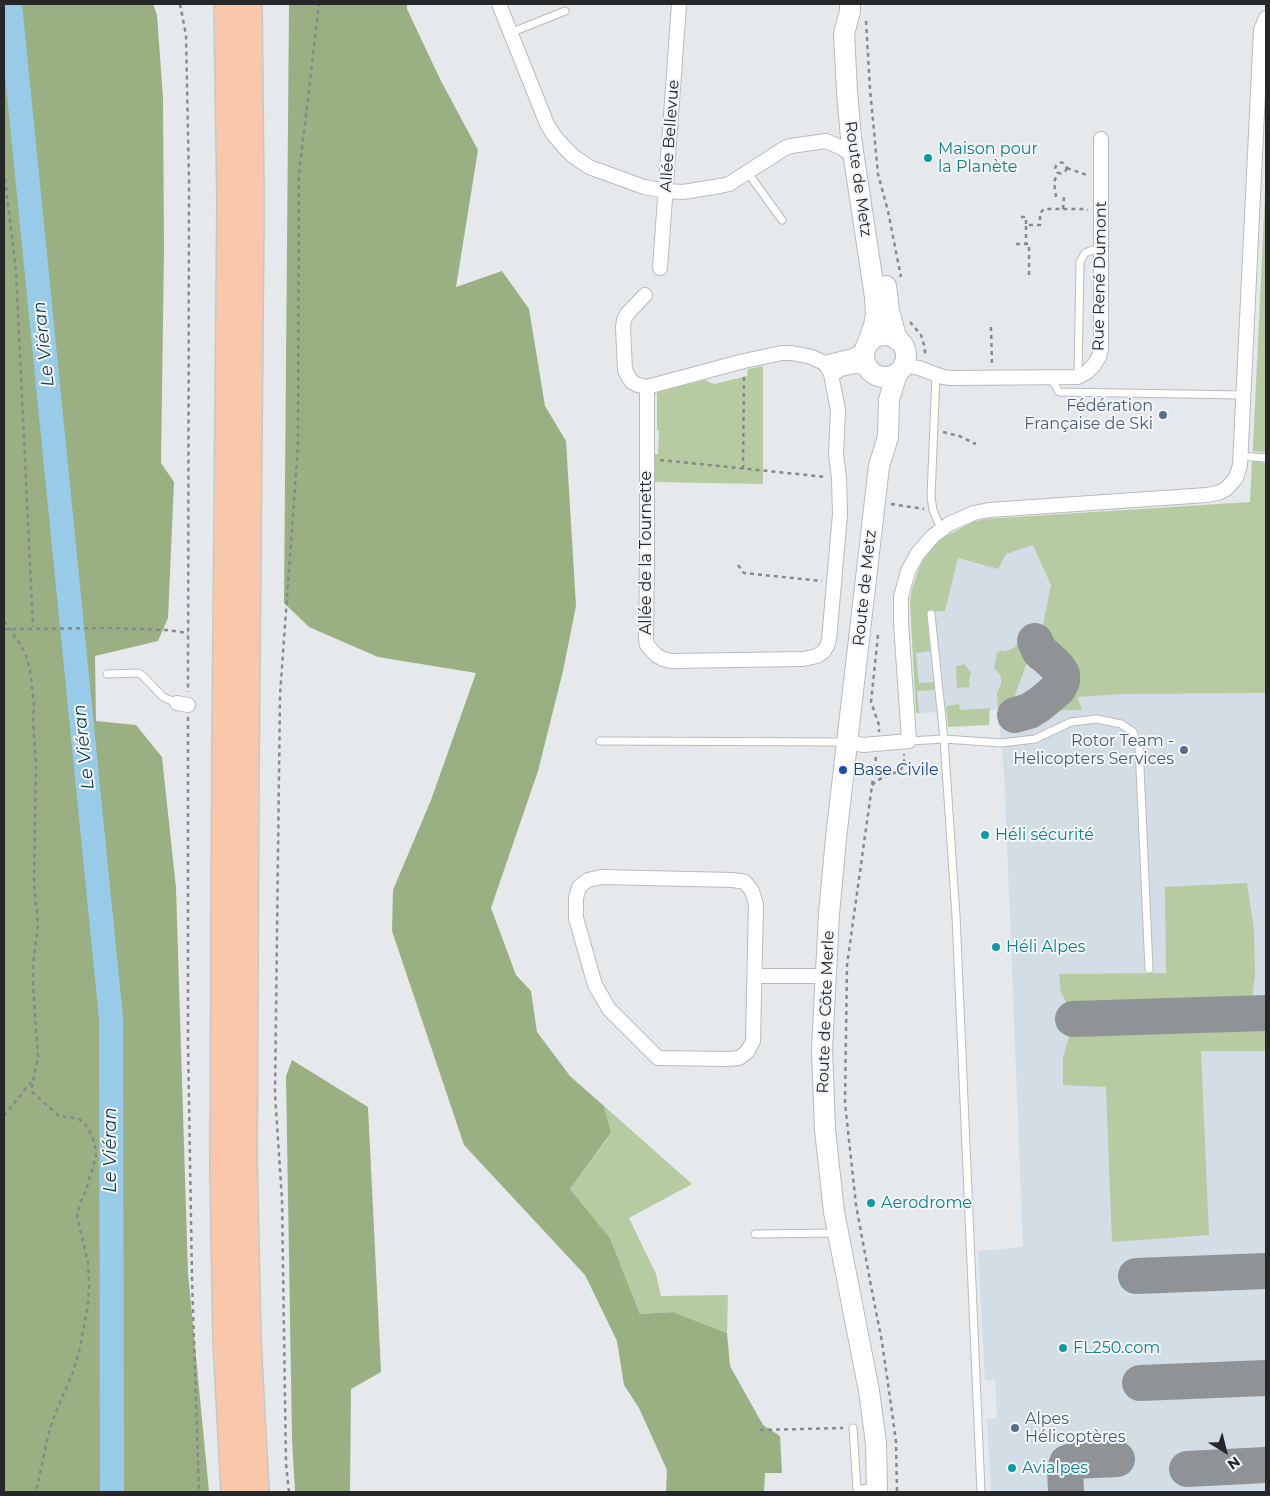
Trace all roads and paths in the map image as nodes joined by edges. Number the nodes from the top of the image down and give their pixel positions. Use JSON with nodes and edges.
{"nodes":[{"id":1,"x":180,"y":4,"type":"edge"},
{"id":2,"x":227,"y":4,"type":"edge"},
{"id":3,"x":249,"y":4,"type":"edge"},
{"id":4,"x":319,"y":4,"type":"edge"},
{"id":5,"x":499,"y":4,"type":"edge"},
{"id":6,"x":679,"y":4,"type":"edge"},
{"id":7,"x":855,"y":9,"type":"edge"},
{"id":8,"x":565,"y":12,"type":"dead end"},
{"id":9,"x":1266,"y":18,"type":"edge"},
{"id":10,"x":510,"y":34,"type":"junction"},
{"id":11,"x":851,"y":133,"type":"junction"},
{"id":12,"x":1101,"y":139,"type":"dead end"},
{"id":13,"x":826,"y":141,"type":"junction"},
{"id":14,"x":860,"y":159,"type":"junction"},
{"id":15,"x":1067,"y":168,"type":"junction"},
{"id":16,"x":4,"y":171,"type":"edge"},
{"id":17,"x":1058,"y":172,"type":"junction"},
{"id":18,"x":748,"y":173,"type":"junction"},
{"id":19,"x":1091,"y":180,"type":"dead end"},
{"id":20,"x":666,"y":191,"type":"junction"},
{"id":21,"x":1056,"y":197,"type":"dead end"},
{"id":22,"x":1064,"y":197,"type":"dead end"},
{"id":23,"x":1063,"y":209,"type":"junction"},
{"id":24,"x":1101,"y":212,"type":"junction"},
{"id":25,"x":1021,"y":217,"type":"dead end"},
{"id":26,"x":782,"y":220,"type":"dead end"},
{"id":27,"x":1026,"y":225,"type":"junction"},
{"id":28,"x":1016,"y":244,"type":"dead end"},
{"id":29,"x":1026,"y":244,"type":"junction"},
{"id":30,"x":1102,"y":248,"type":"junction"},
{"id":31,"x":660,"y":268,"type":"dead end"},
{"id":32,"x":1029,"y":275,"type":"dead end"},
{"id":33,"x":902,"y":282,"type":"dead end"},
{"id":34,"x":645,"y":295,"type":"dead end"},
{"id":35,"x":908,"y":318,"type":"dead end"},
{"id":36,"x":991,"y":327,"type":"dead end"},
{"id":37,"x":897,"y":340,"type":"junction"},
{"id":38,"x":868,"y":358,"type":"junction"},
{"id":39,"x":744,"y":360,"type":"junction"},
{"id":40,"x":907,"y":368,"type":"junction"},
{"id":41,"x":827,"y":369,"type":"junction"},
{"id":42,"x":936,"y":375,"type":"junction"},
{"id":43,"x":1078,"y":377,"type":"junction"},
{"id":44,"x":992,"y":378,"type":"junction"},
{"id":45,"x":1051,"y":378,"type":"junction"},
{"id":46,"x":646,"y":387,"type":"junction"},
{"id":47,"x":1244,"y":394,"type":"junction"},
{"id":48,"x":934,"y":432,"type":"junction"},
{"id":49,"x":976,"y":444,"type":"dead end"},
{"id":50,"x":1240,"y":456,"type":"junction"},
{"id":51,"x":1266,"y":458,"type":"edge"},
{"id":52,"x":646,"y":463,"type":"junction"},
{"id":53,"x":879,"y":466,"type":"junction"},
{"id":54,"x":743,"y":469,"type":"junction"},
{"id":55,"x":839,"y":478,"type":"junction"},
{"id":56,"x":892,"y":496,"type":"dead end"},
{"id":57,"x":933,"y":510,"type":"junction"},
{"id":58,"x":941,"y":529,"type":"junction"},
{"id":59,"x":738,"y":565,"type":"dead end"},
{"id":60,"x":834,"y":582,"type":"junction"},
{"id":61,"x":932,"y":614,"type":"dead end"},
{"id":62,"x":4,"y":621,"type":"edge"},
{"id":63,"x":878,"y":627,"type":"dead end"},
{"id":64,"x":9,"y":628,"type":"junction"},
{"id":65,"x":33,"y":628,"type":"junction"},
{"id":66,"x":4,"y":629,"type":"edge"},
{"id":67,"x":188,"y":633,"type":"junction"},
{"id":68,"x":107,"y":674,"type":"dead end"},
{"id":69,"x":855,"y":679,"type":"joint"},
{"id":70,"x":182,"y":704,"type":"junction"},
{"id":71,"x":944,"y":739,"type":"junction"},
{"id":72,"x":600,"y":741,"type":"dead end"},
{"id":73,"x":907,"y":741,"type":"junction"},
{"id":74,"x":847,"y":742,"type":"junction"},
{"id":75,"x":877,"y":744,"type":"junction"},
{"id":76,"x":871,"y":786,"type":"junction"},
{"id":77,"x":1149,"y":969,"type":"dead end"},
{"id":78,"x":755,"y":976,"type":"junction"},
{"id":79,"x":827,"y":976,"type":"junction"},
{"id":80,"x":32,"y":1080,"type":"junction"},
{"id":81,"x":4,"y":1116,"type":"edge"},
{"id":82,"x":838,"y":1233,"type":"junction"},
{"id":83,"x":755,"y":1234,"type":"dead end"},
{"id":84,"x":853,"y":1428,"type":"joint"},
{"id":85,"x":760,"y":1430,"type":"dead end"},
{"id":86,"x":877,"y":1490,"type":"edge"},
{"id":87,"x":36,"y":1492,"type":"edge"},
{"id":88,"x":199,"y":1492,"type":"edge"},
{"id":89,"x":234,"y":1492,"type":"edge"},
{"id":90,"x":256,"y":1492,"type":"edge"},
{"id":91,"x":289,"y":1492,"type":"edge"},
{"id":92,"x":897,"y":1492,"type":"edge"},
{"id":93,"x":981,"y":1492,"type":"edge"}],
"edges":[{"from":1,"to":67,"type":"path"},
{"from":2,"to":89,"type":"highway"},
{"from":3,"to":90,"type":"highway"},
{"from":4,"to":91,"type":"path"},
{"from":5,"to":10,"type":"street"},
{"from":6,"to":20,"type":"street","name":"Allée Bellevue"},
{"from":7,"to":11,"type":"main road","name":"Route de Metz"},
{"from":7,"to":14,"type":"main road","name":"Route de Metz"},
{"from":7,"to":33,"type":"path"},
{"from":8,"to":10,"type":"lane"},
{"from":9,"to":47,"type":"street"},
{"from":10,"to":20,"type":"street"},
{"from":11,"to":13,"type":"street"},
{"from":11,"to":14,"type":"main road","name":"Route de Metz"},
{"from":12,"to":24,"type":"street","name":"Rue René Dumont"},
{"from":13,"to":14,"type":"street"},
{"from":13,"to":18,"type":"street"},
{"from":14,"to":37,"type":"main road","name":"Route de Metz"},
{"from":14,"to":38,"type":"main road","name":"Route de Metz"},
{"from":15,"to":17,"type":"path"},
{"from":15,"to":17,"type":"path"},
{"from":15,"to":19,"type":"path"},
{"from":16,"to":65,"type":"path"},
{"from":17,"to":21,"type":"path"},
{"from":18,"to":20,"type":"street"},
{"from":18,"to":26,"type":"lane"},
{"from":20,"to":31,"type":"street","name":"Allée Bellevue"},
{"from":22,"to":23,"type":"path"},
{"from":23,"to":24,"type":"path"},
{"from":23,"to":27,"type":"path"},
{"from":24,"to":30,"type":"street","name":"Rue René Dumont"},
{"from":25,"to":27,"type":"path"},
{"from":27,"to":29,"type":"path"},
{"from":28,"to":29,"type":"path"},
{"from":29,"to":32,"type":"path"},
{"from":30,"to":43,"type":"street","name":"Rue René Dumont"},
{"from":30,"to":43,"type":"lane"},
{"from":34,"to":46,"type":"street"},
{"from":35,"to":40,"type":"path"},
{"from":36,"to":44,"type":"path"},
{"from":37,"to":38,"type":"main road"},
{"from":37,"to":40,"type":"main road"},
{"from":38,"to":40,"type":"main road"},
{"from":38,"to":41,"type":"street"},
{"from":38,"to":53,"type":"main road","name":"Route de Metz"},
{"from":39,"to":41,"type":"street"},
{"from":39,"to":46,"type":"street"},
{"from":39,"to":54,"type":"path"},
{"from":40,"to":42,"type":"street"},
{"from":40,"to":53,"type":"main road","name":"Route de Metz"},
{"from":41,"to":55,"type":"street","name":"Allée de la Tournette"},
{"from":42,"to":44,"type":"street"},
{"from":42,"to":48,"type":"lane"},
{"from":43,"to":45,"type":"street"},
{"from":44,"to":45,"type":"street"},
{"from":45,"to":47,"type":"lane"},
{"from":46,"to":52,"type":"street","name":"Allée de la Tournette"},
{"from":47,"to":50,"type":"street"},
{"from":48,"to":49,"type":"path"},
{"from":48,"to":57,"type":"lane"},
{"from":50,"to":51,"type":"lane"},
{"from":50,"to":58,"type":"street"},
{"from":52,"to":54,"type":"path"},
{"from":52,"to":60,"type":"street","name":"Allée de la Tournette"},
{"from":53,"to":69,"type":"main road","name":"Route de Metz"},
{"from":54,"to":55,"type":"path"},
{"from":55,"to":60,"type":"street","name":"Allée de la Tournette"},
{"from":56,"to":57,"type":"path"},
{"from":57,"to":58,"type":"lane"},
{"from":58,"to":73,"type":"street"},
{"from":59,"to":60,"type":"path"},
{"from":61,"to":71,"type":"lane"},
{"from":62,"to":64,"type":"path"},
{"from":63,"to":75,"type":"path"},
{"from":64,"to":65,"type":"path"},
{"from":64,"to":66,"type":"path"},
{"from":64,"to":80,"type":"path"},
{"from":65,"to":67,"type":"path"},
{"from":67,"to":70,"type":"path"},
{"from":68,"to":70,"type":"lane"},
{"from":69,"to":74,"type":"main road","name":"Route de Côte Merle"},
{"from":70,"to":88,"type":"path"},
{"from":71,"to":73,"type":"lane"},
{"from":71,"to":77,"type":"lane"},
{"from":71,"to":93,"type":"lane"},
{"from":72,"to":74,"type":"lane"},
{"from":73,"to":75,"type":"street"},
{"from":73,"to":76,"type":"path"},
{"from":74,"to":75,"type":"street"},
{"from":74,"to":79,"type":"main road","name":"Route de Côte Merle"},
{"from":75,"to":76,"type":"path"},
{"from":76,"to":92,"type":"path"},
{"from":78,"to":78,"type":"street"},
{"from":78,"to":79,"type":"street"},
{"from":79,"to":82,"type":"main road","name":"Route de Côte Merle"},
{"from":80,"to":81,"type":"path"},
{"from":80,"to":87,"type":"path"},
{"from":82,"to":83,"type":"lane"},
{"from":82,"to":86,"type":"main road","name":"Route de Côte Merle"},
{"from":84,"to":85,"type":"path"},
{"from":84,"to":86,"type":"lane"}]}
